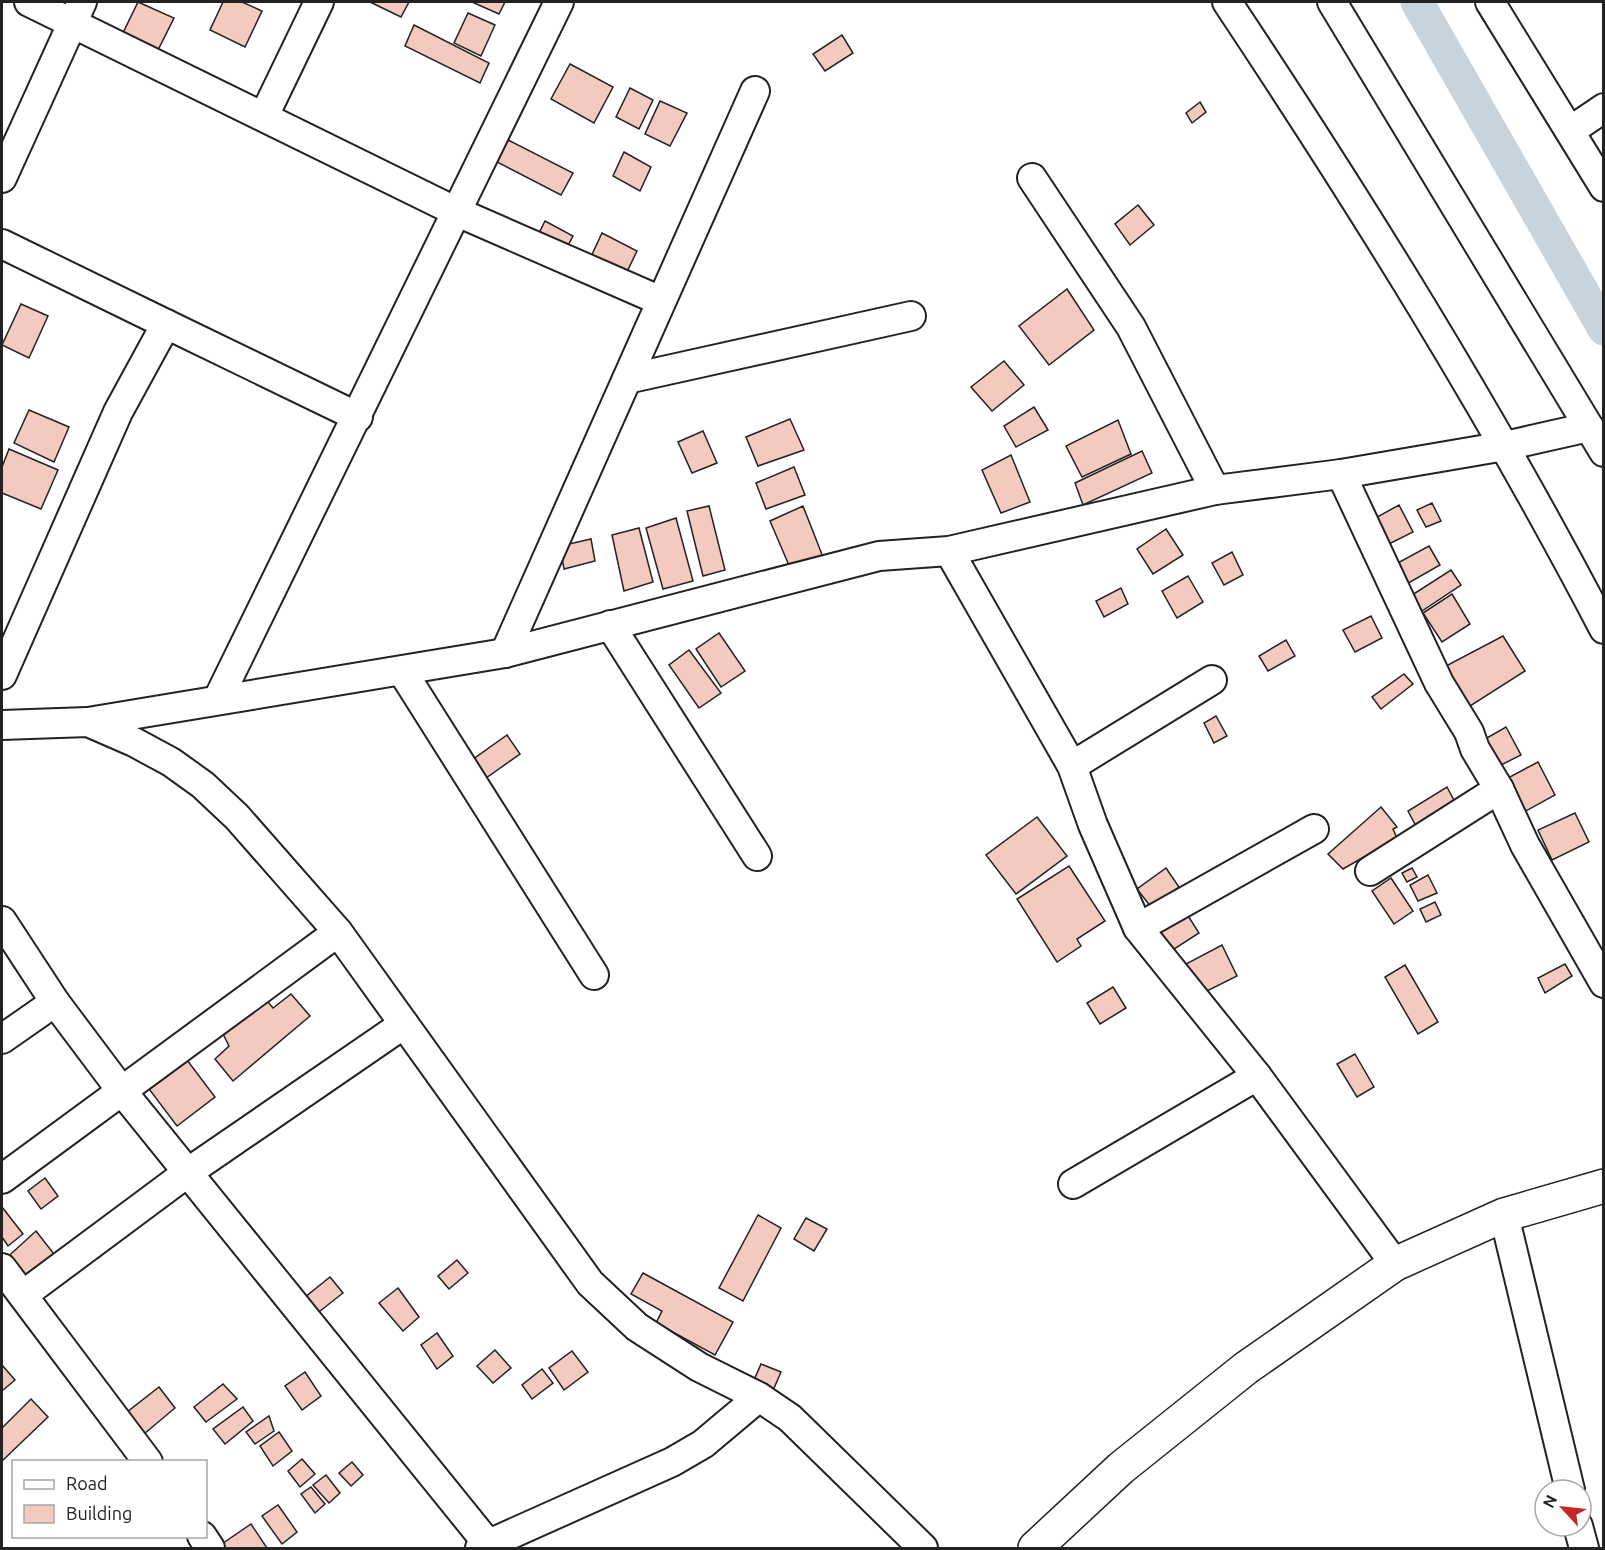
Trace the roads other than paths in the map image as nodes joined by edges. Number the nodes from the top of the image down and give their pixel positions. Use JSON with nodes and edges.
{"nodes":[{"id":1,"x":29,"y":2,"type":"edge"},
{"id":2,"x":319,"y":2,"type":"edge"},
{"id":3,"x":559,"y":2,"type":"edge"},
{"id":4,"x":1227,"y":2,"type":"edge"},
{"id":5,"x":1332,"y":2,"type":"edge"},
{"id":6,"x":1491,"y":2,"type":"edge"},
{"id":7,"x":77,"y":12,"type":"edge"},
{"id":8,"x":755,"y":91,"type":"dead end"},
{"id":9,"x":1604,"y":108,"type":"edge"},
{"id":10,"x":264,"y":116,"type":"junction"},
{"id":11,"x":1570,"y":131,"type":"junction"},
{"id":12,"x":2,"y":178,"type":"edge"},
{"id":13,"x":1032,"y":178,"type":"dead end"},
{"id":14,"x":1604,"y":187,"type":"edge"},
{"id":15,"x":455,"y":211,"type":"junction"},
{"id":16,"x":2,"y":244,"type":"edge"},
{"id":17,"x":661,"y":301,"type":"junction"},
{"id":18,"x":911,"y":316,"type":"dead end"},
{"id":19,"x":166,"y":324,"type":"junction"},
{"id":20,"x":627,"y":379,"type":"junction"},
{"id":21,"x":358,"y":417,"type":"junction"},
{"id":22,"x":1589,"y":427,"type":"junction"},
{"id":23,"x":1505,"y":446,"type":"junction"},
{"id":24,"x":1604,"y":452,"type":"edge"},
{"id":25,"x":1341,"y":474,"type":"junction"},
{"id":26,"x":1215,"y":490,"type":"junction"},
{"id":27,"x":949,"y":551,"type":"junction"},
{"id":28,"x":610,"y":625,"type":"junction"},
{"id":29,"x":1604,"y":629,"type":"edge"},
{"id":30,"x":505,"y":653,"type":"junction"},
{"id":31,"x":402,"y":671,"type":"junction"},
{"id":32,"x":2,"y":675,"type":"edge"},
{"id":33,"x":1212,"y":680,"type":"dead end"},
{"id":34,"x":218,"y":699,"type":"junction"},
{"id":35,"x":88,"y":722,"type":"junction"},
{"id":36,"x":2,"y":725,"type":"edge"},
{"id":37,"x":1072,"y":766,"type":"junction"},
{"id":38,"x":1499,"y":789,"type":"junction"},
{"id":39,"x":1314,"y":830,"type":"dead end"},
{"id":40,"x":758,"y":856,"type":"dead end"},
{"id":41,"x":1370,"y":871,"type":"dead end"},
{"id":42,"x":2,"y":921,"type":"edge"},
{"id":43,"x":1138,"y":928,"type":"junction"},
{"id":44,"x":338,"y":932,"type":"junction"},
{"id":45,"x":594,"y":975,"type":"dead end"},
{"id":46,"x":1604,"y":983,"type":"edge"},
{"id":47,"x":55,"y":1002,"type":"junction"},
{"id":48,"x":404,"y":1024,"type":"junction"},
{"id":49,"x":2,"y":1039,"type":"edge"},
{"id":50,"x":1257,"y":1076,"type":"junction"},
{"id":51,"x":121,"y":1090,"type":"junction"},
{"id":52,"x":187,"y":1173,"type":"junction"},
{"id":53,"x":2,"y":1179,"type":"edge"},
{"id":54,"x":1073,"y":1184,"type":"dead end"},
{"id":55,"x":1604,"y":1186,"type":"edge"},
{"id":56,"x":1504,"y":1215,"type":"junction"},
{"id":57,"x":1395,"y":1264,"type":"junction"},
{"id":58,"x":2,"y":1268,"type":"edge"},
{"id":59,"x":23,"y":1295,"type":"junction"},
{"id":60,"x":759,"y":1397,"type":"junction"},
{"id":61,"x":147,"y":1460,"type":"edge"},
{"id":62,"x":1567,"y":1478,"type":"edge"},
{"id":63,"x":484,"y":1546,"type":"edge"},
{"id":64,"x":923,"y":1548,"type":"edge"},
{"id":65,"x":1035,"y":1548,"type":"edge"}],
"edges":[{"from":1,"to":7,"type":"street"},
{"from":2,"to":10,"type":"street"},
{"from":3,"to":15,"type":"street"},
{"from":4,"to":23,"type":"street"},
{"from":5,"to":22,"type":"street"},
{"from":6,"to":11,"type":"street"},
{"from":7,"to":10,"type":"street"},
{"from":7,"to":12,"type":"street"},
{"from":8,"to":17,"type":"street"},
{"from":9,"to":11,"type":"street"},
{"from":10,"to":15,"type":"street"},
{"from":11,"to":14,"type":"street"},
{"from":13,"to":26,"type":"street"},
{"from":15,"to":17,"type":"street"},
{"from":15,"to":21,"type":"street"},
{"from":16,"to":19,"type":"street"},
{"from":17,"to":20,"type":"street"},
{"from":18,"to":20,"type":"street"},
{"from":19,"to":21,"type":"street"},
{"from":19,"to":32,"type":"street"},
{"from":20,"to":30,"type":"street"},
{"from":21,"to":34,"type":"street"},
{"from":22,"to":23,"type":"street"},
{"from":22,"to":24,"type":"street"},
{"from":23,"to":25,"type":"street"},
{"from":23,"to":29,"type":"street"},
{"from":25,"to":26,"type":"street"},
{"from":25,"to":38,"type":"street"},
{"from":26,"to":27,"type":"street"},
{"from":27,"to":28,"type":"street"},
{"from":27,"to":37,"type":"street"},
{"from":28,"to":30,"type":"street"},
{"from":28,"to":40,"type":"street"},
{"from":30,"to":31,"type":"street"},
{"from":31,"to":34,"type":"street"},
{"from":31,"to":45,"type":"street"},
{"from":33,"to":37,"type":"street"},
{"from":34,"to":35,"type":"street"},
{"from":35,"to":36,"type":"street"},
{"from":35,"to":44,"type":"street"},
{"from":37,"to":43,"type":"street"},
{"from":38,"to":41,"type":"street"},
{"from":38,"to":46,"type":"street"},
{"from":39,"to":43,"type":"street"},
{"from":42,"to":47,"type":"street"},
{"from":43,"to":50,"type":"street"},
{"from":44,"to":48,"type":"street"},
{"from":44,"to":51,"type":"street"},
{"from":47,"to":49,"type":"street"},
{"from":47,"to":51,"type":"street"},
{"from":48,"to":52,"type":"street"},
{"from":48,"to":60,"type":"street"},
{"from":50,"to":54,"type":"street"},
{"from":50,"to":57,"type":"street"},
{"from":51,"to":52,"type":"street"},
{"from":51,"to":53,"type":"street"},
{"from":52,"to":59,"type":"street"},
{"from":52,"to":63,"type":"street"},
{"from":55,"to":56,"type":"main road"},
{"from":56,"to":57,"type":"main road"},
{"from":56,"to":62,"type":"street"},
{"from":57,"to":65,"type":"main road"},
{"from":58,"to":59,"type":"street"},
{"from":59,"to":61,"type":"street"},
{"from":60,"to":63,"type":"street"},
{"from":60,"to":64,"type":"street"}]}
